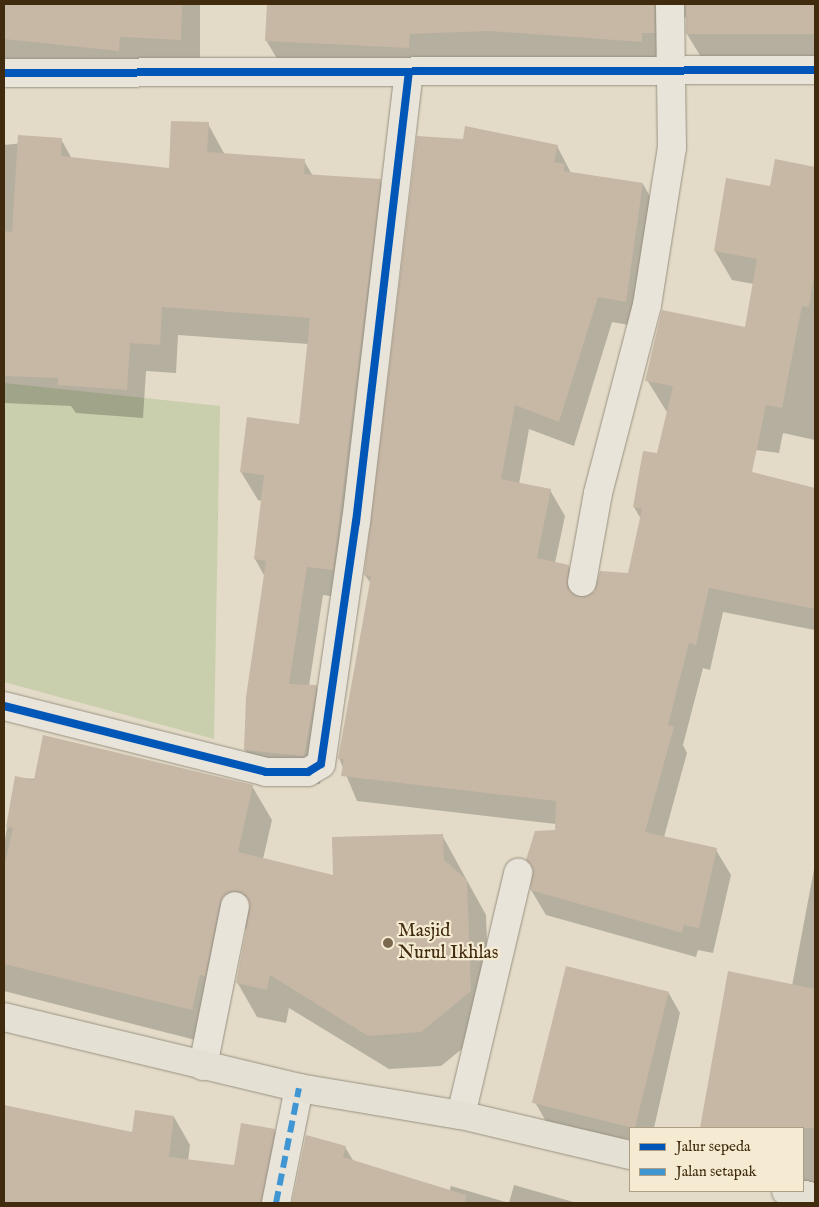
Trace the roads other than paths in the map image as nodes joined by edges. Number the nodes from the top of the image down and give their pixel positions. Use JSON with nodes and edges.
{"nodes":[{"id":1,"x":670,"y":4,"type":"edge"},
{"id":2,"x":815,"y":70,"type":"edge"},
{"id":3,"x":671,"y":72,"type":"junction"},
{"id":4,"x":4,"y":73,"type":"edge"},
{"id":5,"x":409,"y":73,"type":"junction"},
{"id":6,"x":582,"y":582,"type":"dead end"},
{"id":7,"x":4,"y":706,"type":"edge"},
{"id":8,"x":518,"y":873,"type":"dead end"},
{"id":9,"x":235,"y":906,"type":"dead end"},
{"id":10,"x":4,"y":1017,"type":"edge"},
{"id":11,"x":203,"y":1066,"type":"junction"},
{"id":12,"x":298,"y":1088,"type":"junction"},
{"id":13,"x":461,"y":1116,"type":"junction"},
{"id":14,"x":629,"y":1155,"type":"edge"},
{"id":15,"x":790,"y":1192,"type":"edge"},
{"id":16,"x":815,"y":1198,"type":"edge"},
{"id":17,"x":276,"y":1203,"type":"edge"}],
"edges":[{"from":1,"to":3,"type":"street"},
{"from":2,"to":3,"type":"street"},
{"from":3,"to":5,"type":"street"},
{"from":3,"to":6,"type":"street"},
{"from":4,"to":5,"type":"street"},
{"from":5,"to":7,"type":"street"},
{"from":8,"to":13,"type":"street"},
{"from":9,"to":11,"type":"street"},
{"from":10,"to":11,"type":"highway"},
{"from":11,"to":12,"type":"highway"},
{"from":12,"to":13,"type":"highway"},
{"from":12,"to":17,"type":"street"},
{"from":13,"to":14,"type":"highway"},
{"from":15,"to":16,"type":"highway"}]}
